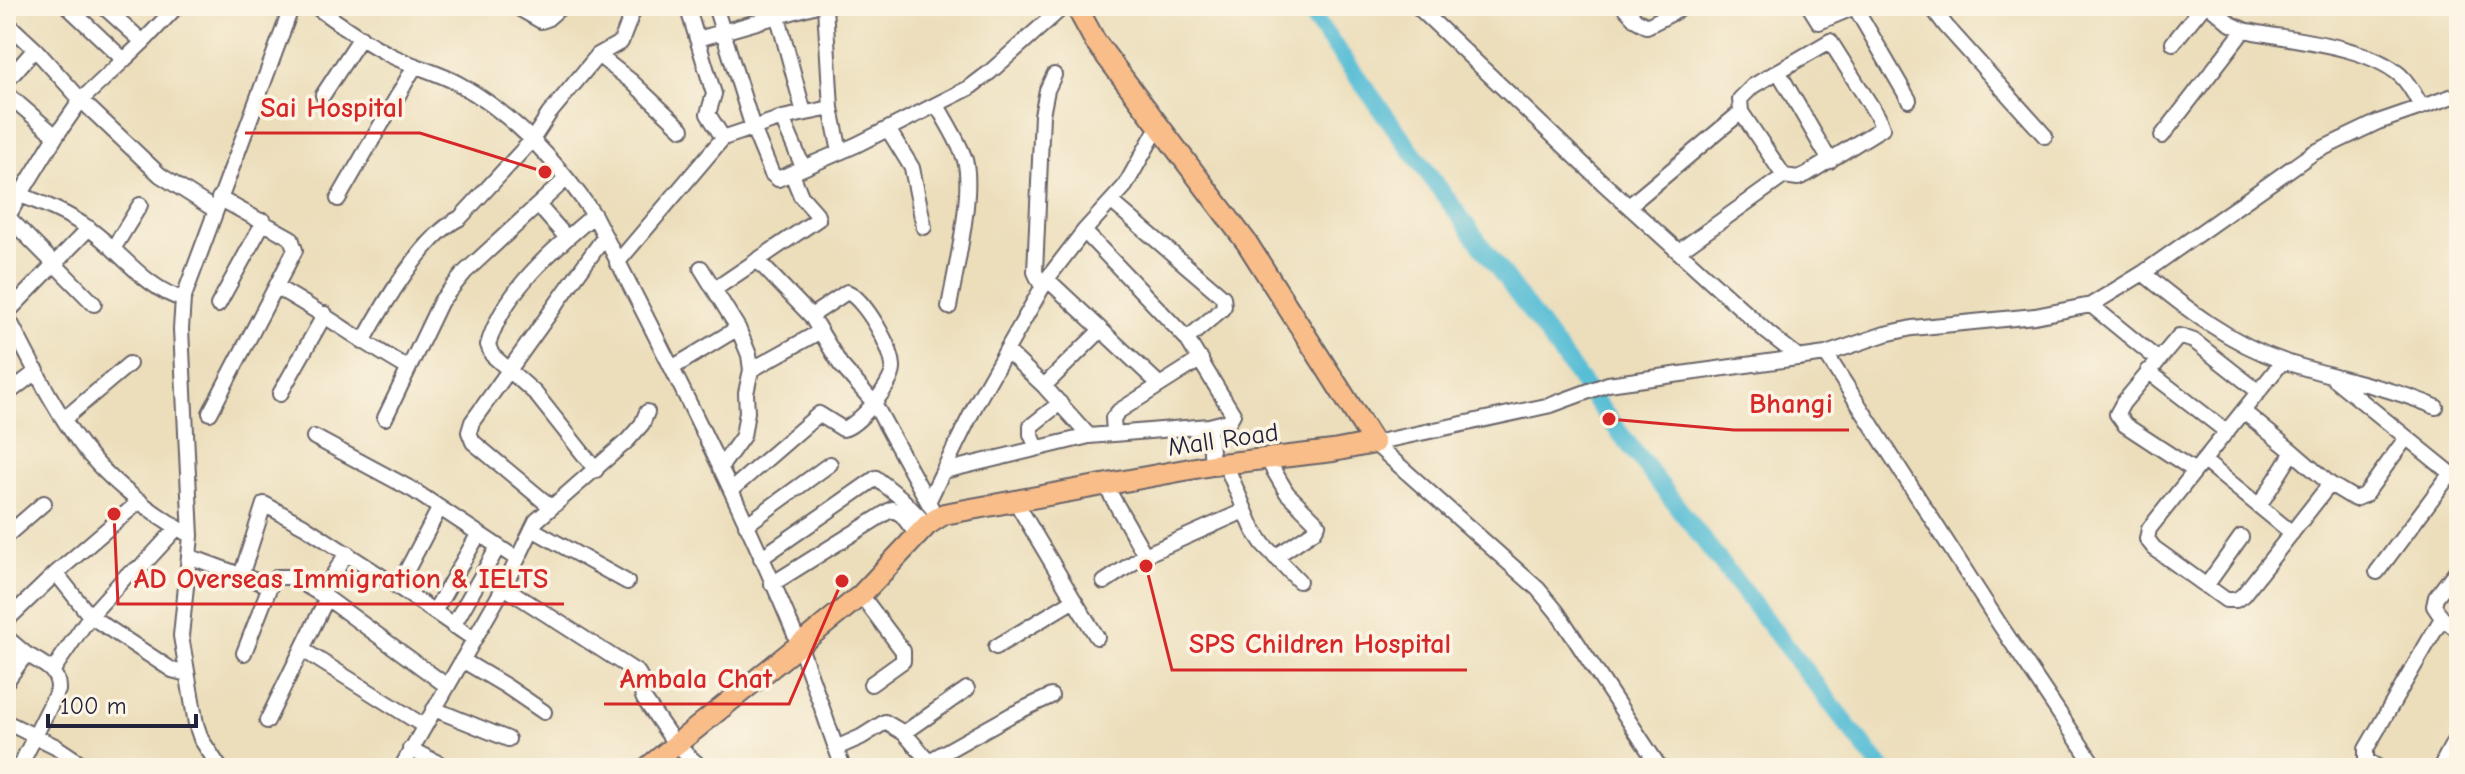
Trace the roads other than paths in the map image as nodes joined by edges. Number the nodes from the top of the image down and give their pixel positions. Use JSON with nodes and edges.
{"nodes":[{"id":1,"x":67,"y":6,"type":"edge"},
{"id":2,"x":103,"y":6,"type":"edge"},
{"id":3,"x":177,"y":6,"type":"edge"},
{"id":4,"x":292,"y":6,"type":"edge"},
{"id":5,"x":315,"y":6,"type":"edge"},
{"id":6,"x":562,"y":6,"type":"edge"},
{"id":7,"x":635,"y":6,"type":"edge"},
{"id":8,"x":687,"y":6,"type":"edge"},
{"id":9,"x":715,"y":6,"type":"edge"},
{"id":10,"x":813,"y":6,"type":"edge"},
{"id":11,"x":825,"y":6,"type":"edge"},
{"id":12,"x":1064,"y":6,"type":"edge"},
{"id":13,"x":1076,"y":6,"type":"edge"},
{"id":14,"x":1417,"y":6,"type":"edge"},
{"id":15,"x":1623,"y":6,"type":"edge"},
{"id":16,"x":1686,"y":6,"type":"edge"},
{"id":17,"x":1809,"y":6,"type":"edge"},
{"id":18,"x":1856,"y":6,"type":"edge"},
{"id":19,"x":1931,"y":6,"type":"edge"},
{"id":20,"x":2203,"y":6,"type":"edge"},
{"id":21,"x":2210,"y":6,"type":"edge"},
{"id":22,"x":520,"y":9,"type":"dead end"},
{"id":23,"x":776,"y":10,"type":"edge"},
{"id":24,"x":6,"y":22,"type":"edge"},
{"id":25,"x":1819,"y":22,"type":"junction"},
{"id":26,"x":2244,"y":30,"type":"junction"},
{"id":27,"x":722,"y":31,"type":"junction"},
{"id":28,"x":361,"y":37,"type":"junction"},
{"id":29,"x":698,"y":39,"type":"junction"},
{"id":30,"x":1830,"y":41,"type":"junction"},
{"id":31,"x":143,"y":42,"type":"junction"},
{"id":32,"x":2173,"y":43,"type":"dead end"},
{"id":33,"x":35,"y":49,"type":"junction"},
{"id":34,"x":598,"y":55,"type":"junction"},
{"id":35,"x":124,"y":60,"type":"junction"},
{"id":36,"x":415,"y":66,"type":"junction"},
{"id":37,"x":1778,"y":71,"type":"junction"},
{"id":38,"x":1054,"y":75,"type":"dead end"},
{"id":39,"x":6,"y":82,"type":"edge"},
{"id":40,"x":6,"y":93,"type":"edge"},
{"id":41,"x":2459,"y":94,"type":"edge"},
{"id":42,"x":323,"y":95,"type":"dead end"},
{"id":43,"x":81,"y":100,"type":"junction"},
{"id":44,"x":1909,"y":100,"type":"dead end"},
{"id":45,"x":937,"y":105,"type":"junction"},
{"id":46,"x":2421,"y":106,"type":"junction"},
{"id":47,"x":831,"y":108,"type":"junction"},
{"id":48,"x":1741,"y":112,"type":"junction"},
{"id":49,"x":804,"y":113,"type":"junction"},
{"id":50,"x":782,"y":118,"type":"junction"},
{"id":51,"x":1158,"y":127,"type":"junction"},
{"id":52,"x":753,"y":128,"type":"junction"},
{"id":53,"x":682,"y":129,"type":"dead end"},
{"id":54,"x":888,"y":129,"type":"junction"},
{"id":55,"x":56,"y":136,"type":"junction"},
{"id":56,"x":2045,"y":136,"type":"dead end"},
{"id":57,"x":2162,"y":136,"type":"dead end"},
{"id":58,"x":723,"y":138,"type":"junction"},
{"id":59,"x":532,"y":140,"type":"junction"},
{"id":60,"x":840,"y":152,"type":"junction"},
{"id":61,"x":1830,"y":161,"type":"junction"},
{"id":62,"x":797,"y":170,"type":"junction"},
{"id":63,"x":1784,"y":176,"type":"junction"},
{"id":64,"x":566,"y":179,"type":"junction"},
{"id":65,"x":6,"y":186,"type":"edge"},
{"id":66,"x":20,"y":195,"type":"junction"},
{"id":67,"x":338,"y":199,"type":"dead end"},
{"id":68,"x":1112,"y":202,"type":"junction"},
{"id":69,"x":217,"y":204,"type":"junction"},
{"id":70,"x":140,"y":205,"type":"dead end"},
{"id":71,"x":538,"y":205,"type":"junction"},
{"id":72,"x":1630,"y":205,"type":"junction"},
{"id":73,"x":594,"y":215,"type":"junction"},
{"id":74,"x":7,"y":219,"type":"edge"},
{"id":75,"x":264,"y":221,"type":"junction"},
{"id":76,"x":924,"y":227,"type":"dead end"},
{"id":77,"x":89,"y":228,"type":"junction"},
{"id":78,"x":1084,"y":231,"type":"junction"},
{"id":79,"x":605,"y":236,"type":"junction"},
{"id":80,"x":567,"y":238,"type":"junction"},
{"id":81,"x":113,"y":249,"type":"junction"},
{"id":82,"x":1679,"y":251,"type":"junction"},
{"id":83,"x":757,"y":260,"type":"junction"},
{"id":84,"x":617,"y":263,"type":"junction"},
{"id":85,"x":54,"y":264,"type":"junction"},
{"id":86,"x":701,"y":268,"type":"dead end"},
{"id":87,"x":2143,"y":273,"type":"junction"},
{"id":88,"x":1044,"y":283,"type":"junction"},
{"id":89,"x":276,"y":287,"type":"junction"},
{"id":90,"x":715,"y":289,"type":"junction"},
{"id":91,"x":183,"y":299,"type":"junction"},
{"id":92,"x":94,"y":304,"type":"dead end"},
{"id":93,"x":218,"y":305,"type":"dead end"},
{"id":94,"x":2091,"y":305,"type":"junction"},
{"id":95,"x":949,"y":307,"type":"dead end"},
{"id":96,"x":6,"y":314,"type":"edge"},
{"id":97,"x":325,"y":314,"type":"junction"},
{"id":98,"x":811,"y":316,"type":"junction"},
{"id":99,"x":738,"y":328,"type":"junction"},
{"id":100,"x":1101,"y":330,"type":"junction"},
{"id":101,"x":819,"y":332,"type":"junction"},
{"id":102,"x":1187,"y":339,"type":"junction"},
{"id":103,"x":363,"y":342,"type":"junction"},
{"id":104,"x":1007,"y":351,"type":"junction"},
{"id":105,"x":1826,"y":354,"type":"junction"},
{"id":106,"x":1800,"y":358,"type":"junction"},
{"id":107,"x":1201,"y":359,"type":"junction"},
{"id":108,"x":2283,"y":361,"type":"junction"},
{"id":109,"x":129,"y":364,"type":"dead end"},
{"id":110,"x":2153,"y":365,"type":"junction"},
{"id":111,"x":408,"y":368,"type":"junction"},
{"id":112,"x":672,"y":368,"type":"junction"},
{"id":113,"x":509,"y":370,"type":"junction"},
{"id":114,"x":751,"y":370,"type":"junction"},
{"id":115,"x":37,"y":371,"type":"junction"},
{"id":116,"x":2326,"y":373,"type":"junction"},
{"id":117,"x":1159,"y":384,"type":"junction"},
{"id":118,"x":1044,"y":386,"type":"junction"},
{"id":119,"x":2259,"y":392,"type":"junction"},
{"id":120,"x":280,"y":394,"type":"dead end"},
{"id":121,"x":6,"y":395,"type":"edge"},
{"id":122,"x":874,"y":403,"type":"junction"},
{"id":123,"x":1060,"y":403,"type":"junction"},
{"id":124,"x":2436,"y":407,"type":"dead end"},
{"id":125,"x":647,"y":412,"type":"dead end"},
{"id":126,"x":2244,"y":412,"type":"junction"},
{"id":127,"x":210,"y":413,"type":"dead end"},
{"id":128,"x":385,"y":418,"type":"dead end"},
{"id":129,"x":64,"y":419,"type":"junction"},
{"id":130,"x":1209,"y":426,"type":"junction"},
{"id":131,"x":1114,"y":432,"type":"junction"},
{"id":132,"x":2227,"y":432,"type":"junction"},
{"id":133,"x":1089,"y":436,"type":"junction"},
{"id":134,"x":314,"y":437,"type":"dead end"},
{"id":135,"x":2406,"y":438,"type":"junction"},
{"id":136,"x":1374,"y":443,"type":"junction"},
{"id":137,"x":1037,"y":448,"type":"junction"},
{"id":138,"x":2293,"y":452,"type":"junction"},
{"id":139,"x":1267,"y":459,"type":"junction"},
{"id":140,"x":830,"y":464,"type":"dead end"},
{"id":141,"x":1219,"y":464,"type":"junction"},
{"id":142,"x":2199,"y":466,"type":"junction"},
{"id":143,"x":720,"y":468,"type":"junction"},
{"id":144,"x":596,"y":470,"type":"junction"},
{"id":145,"x":944,"y":471,"type":"junction"},
{"id":146,"x":2455,"y":477,"type":"edge"},
{"id":147,"x":1104,"y":483,"type":"junction"},
{"id":148,"x":2330,"y":484,"type":"junction"},
{"id":149,"x":731,"y":490,"type":"junction"},
{"id":150,"x":1014,"y":499,"type":"junction"},
{"id":151,"x":140,"y":501,"type":"junction"},
{"id":152,"x":44,"y":503,"type":"dead end"},
{"id":153,"x":2259,"y":506,"type":"junction"},
{"id":154,"x":551,"y":507,"type":"junction"},
{"id":155,"x":439,"y":509,"type":"junction"},
{"id":156,"x":1244,"y":511,"type":"junction"},
{"id":157,"x":927,"y":520,"type":"junction"},
{"id":158,"x":746,"y":525,"type":"junction"},
{"id":159,"x":177,"y":528,"type":"junction"},
{"id":160,"x":532,"y":529,"type":"junction"},
{"id":161,"x":2292,"y":533,"type":"junction"},
{"id":162,"x":478,"y":535,"type":"junction"},
{"id":163,"x":6,"y":536,"type":"edge"},
{"id":164,"x":191,"y":536,"type":"junction"},
{"id":165,"x":2241,"y":537,"type":"dead end"},
{"id":166,"x":498,"y":547,"type":"junction"},
{"id":167,"x":347,"y":553,"type":"junction"},
{"id":168,"x":1145,"y":555,"type":"junction"},
{"id":169,"x":191,"y":557,"type":"junction"},
{"id":170,"x":1275,"y":557,"type":"junction"},
{"id":171,"x":761,"y":558,"type":"junction"},
{"id":172,"x":517,"y":559,"type":"junction"},
{"id":173,"x":2459,"y":567,"type":"edge"},
{"id":174,"x":2377,"y":572,"type":"dead end"},
{"id":175,"x":56,"y":573,"type":"junction"},
{"id":176,"x":241,"y":576,"type":"junction"},
{"id":177,"x":1299,"y":581,"type":"dead end"},
{"id":178,"x":627,"y":582,"type":"dead end"},
{"id":179,"x":1104,"y":582,"type":"dead end"},
{"id":180,"x":772,"y":584,"type":"junction"},
{"id":181,"x":270,"y":586,"type":"junction"},
{"id":182,"x":2206,"y":586,"type":"junction"},
{"id":183,"x":398,"y":587,"type":"junction"},
{"id":184,"x":504,"y":587,"type":"junction"},
{"id":185,"x":861,"y":595,"type":"junction"},
{"id":186,"x":324,"y":596,"type":"junction"},
{"id":187,"x":1074,"y":600,"type":"junction"},
{"id":188,"x":434,"y":612,"type":"junction"},
{"id":189,"x":90,"y":616,"type":"junction"},
{"id":190,"x":2442,"y":618,"type":"junction"},
{"id":191,"x":6,"y":621,"type":"edge"},
{"id":192,"x":453,"y":626,"type":"junction"},
{"id":193,"x":2459,"y":631,"type":"edge"},
{"id":194,"x":6,"y":637,"type":"edge"},
{"id":195,"x":1097,"y":637,"type":"dead end"},
{"id":196,"x":474,"y":639,"type":"junction"},
{"id":197,"x":799,"y":645,"type":"junction"},
{"id":198,"x":996,"y":647,"type":"dead end"},
{"id":199,"x":303,"y":650,"type":"junction"},
{"id":200,"x":244,"y":653,"type":"dead end"},
{"id":201,"x":26,"y":654,"type":"junction"},
{"id":202,"x":462,"y":660,"type":"junction"},
{"id":203,"x":53,"y":670,"type":"junction"},
{"id":204,"x":187,"y":674,"type":"junction"},
{"id":205,"x":6,"y":682,"type":"edge"},
{"id":206,"x":871,"y":684,"type":"dead end"},
{"id":207,"x":447,"y":686,"type":"junction"},
{"id":208,"x":967,"y":689,"type":"dead end"},
{"id":209,"x":1051,"y":696,"type":"dead end"},
{"id":210,"x":434,"y":709,"type":"junction"},
{"id":211,"x":544,"y":712,"type":"dead end"},
{"id":212,"x":267,"y":721,"type":"dead end"},
{"id":213,"x":6,"y":722,"type":"edge"},
{"id":214,"x":424,"y":726,"type":"junction"},
{"id":215,"x":2459,"y":732,"type":"edge"},
{"id":216,"x":904,"y":733,"type":"junction"},
{"id":217,"x":35,"y":737,"type":"junction"},
{"id":218,"x":508,"y":739,"type":"dead end"},
{"id":219,"x":676,"y":745,"type":"junction"},
{"id":220,"x":836,"y":748,"type":"junction"},
{"id":221,"x":410,"y":749,"type":"junction"},
{"id":222,"x":932,"y":764,"type":"edge"},
{"id":223,"x":19,"y":768,"type":"edge"},
{"id":224,"x":88,"y":768,"type":"edge"},
{"id":225,"x":220,"y":768,"type":"edge"},
{"id":226,"x":401,"y":768,"type":"edge"},
{"id":227,"x":448,"y":768,"type":"edge"},
{"id":228,"x":647,"y":768,"type":"edge"},
{"id":229,"x":702,"y":768,"type":"edge"},
{"id":230,"x":843,"y":768,"type":"edge"},
{"id":231,"x":1660,"y":768,"type":"edge"},
{"id":232,"x":2096,"y":768,"type":"edge"},
{"id":233,"x":2379,"y":768,"type":"edge"},
{"id":234,"x":2440,"y":768,"type":"edge"}],
"edges":[{"from":1,"to":35,"type":"street"},
{"from":2,"to":31,"type":"street"},
{"from":3,"to":31,"type":"street"},
{"from":4,"to":69,"type":"street"},
{"from":5,"to":28,"type":"street"},
{"from":6,"to":22,"type":"street"},
{"from":7,"to":34,"type":"street"},
{"from":8,"to":29,"type":"street"},
{"from":9,"to":27,"type":"street"},
{"from":10,"to":23,"type":"street"},
{"from":11,"to":47,"type":"street"},
{"from":12,"to":45,"type":"street"},
{"from":13,"to":51,"type":"highway"},
{"from":14,"to":72,"type":"street"},
{"from":15,"to":16,"type":"street"},
{"from":17,"to":25,"type":"street"},
{"from":18,"to":25,"type":"street"},
{"from":18,"to":44,"type":"street"},
{"from":19,"to":56,"type":"street"},
{"from":20,"to":32,"type":"street"},
{"from":21,"to":26,"type":"street"},
{"from":23,"to":27,"type":"street"},
{"from":23,"to":49,"type":"street"},
{"from":24,"to":33,"type":"street"},
{"from":25,"to":30,"type":"street"},
{"from":26,"to":46,"type":"street"},
{"from":26,"to":57,"type":"street"},
{"from":27,"to":29,"type":"street"},
{"from":27,"to":52,"type":"street"},
{"from":28,"to":36,"type":"street"},
{"from":28,"to":42,"type":"street"},
{"from":29,"to":58,"type":"street"},
{"from":30,"to":37,"type":"street"},
{"from":30,"to":61,"type":"street"},
{"from":31,"to":35,"type":"street"},
{"from":33,"to":39,"type":"street"},
{"from":33,"to":43,"type":"street"},
{"from":34,"to":53,"type":"street"},
{"from":34,"to":59,"type":"street"},
{"from":35,"to":43,"type":"street"},
{"from":36,"to":59,"type":"street"},
{"from":36,"to":67,"type":"street"},
{"from":37,"to":48,"type":"street"},
{"from":37,"to":61,"type":"street"},
{"from":38,"to":88,"type":"street"},
{"from":40,"to":55,"type":"street"},
{"from":41,"to":46,"type":"street"},
{"from":43,"to":55,"type":"street"},
{"from":43,"to":69,"type":"street"},
{"from":45,"to":54,"type":"street"},
{"from":45,"to":95,"type":"street"},
{"from":46,"to":87,"type":"street"},
{"from":47,"to":49,"type":"street"},
{"from":47,"to":60,"type":"street"},
{"from":48,"to":63,"type":"street"},
{"from":48,"to":72,"type":"street"},
{"from":49,"to":50,"type":"street"},
{"from":50,"to":52,"type":"street"},
{"from":50,"to":62,"type":"street"},
{"from":51,"to":68,"type":"street"},
{"from":51,"to":136,"type":"highway"},
{"from":52,"to":58,"type":"street"},
{"from":52,"to":62,"type":"street"},
{"from":54,"to":60,"type":"street"},
{"from":54,"to":76,"type":"street"},
{"from":55,"to":66,"type":"street"},
{"from":58,"to":84,"type":"street"},
{"from":59,"to":64,"type":"street"},
{"from":59,"to":103,"type":"street"},
{"from":60,"to":62,"type":"street"},
{"from":61,"to":63,"type":"street"},
{"from":62,"to":83,"type":"street"},
{"from":63,"to":82,"type":"street"},
{"from":64,"to":71,"type":"street"},
{"from":64,"to":73,"type":"street"},
{"from":65,"to":66,"type":"street"},
{"from":66,"to":74,"type":"street"},
{"from":66,"to":77,"type":"street"},
{"from":68,"to":78,"type":"street"},
{"from":68,"to":102,"type":"street"},
{"from":69,"to":75,"type":"street"},
{"from":69,"to":91,"type":"street"},
{"from":70,"to":81,"type":"street"},
{"from":71,"to":80,"type":"street"},
{"from":71,"to":111,"type":"street"},
{"from":72,"to":82,"type":"street"},
{"from":73,"to":79,"type":"street"},
{"from":73,"to":80,"type":"street"},
{"from":74,"to":85,"type":"street"},
{"from":75,"to":89,"type":"street"},
{"from":75,"to":93,"type":"street"},
{"from":77,"to":81,"type":"street"},
{"from":77,"to":85,"type":"street"},
{"from":78,"to":88,"type":"street"},
{"from":78,"to":102,"type":"street"},
{"from":79,"to":84,"type":"street"},
{"from":79,"to":113,"type":"street"},
{"from":80,"to":113,"type":"street"},
{"from":81,"to":91,"type":"street"},
{"from":82,"to":106,"type":"street"},
{"from":83,"to":90,"type":"street"},
{"from":83,"to":98,"type":"street"},
{"from":84,"to":112,"type":"street"},
{"from":85,"to":92,"type":"street"},
{"from":85,"to":96,"type":"street"},
{"from":86,"to":90,"type":"street"},
{"from":87,"to":94,"type":"street"},
{"from":87,"to":108,"type":"street"},
{"from":88,"to":100,"type":"street"},
{"from":88,"to":104,"type":"street"},
{"from":89,"to":97,"type":"street"},
{"from":89,"to":127,"type":"street"},
{"from":90,"to":99,"type":"street"},
{"from":91,"to":164,"type":"street"},
{"from":94,"to":105,"type":"street"},
{"from":94,"to":110,"type":"street"},
{"from":96,"to":115,"type":"street"},
{"from":97,"to":103,"type":"street"},
{"from":97,"to":120,"type":"street"},
{"from":98,"to":101,"type":"street"},
{"from":98,"to":122,"type":"street"},
{"from":99,"to":112,"type":"street"},
{"from":99,"to":114,"type":"street"},
{"from":100,"to":117,"type":"street"},
{"from":100,"to":118,"type":"street"},
{"from":101,"to":114,"type":"street"},
{"from":101,"to":122,"type":"street"},
{"from":102,"to":107,"type":"street"},
{"from":103,"to":111,"type":"street"},
{"from":104,"to":118,"type":"street"},
{"from":104,"to":145,"type":"street"},
{"from":105,"to":106,"type":"street"},
{"from":105,"to":232,"type":"street"},
{"from":106,"to":136,"type":"street"},
{"from":107,"to":117,"type":"street"},
{"from":107,"to":130,"type":"street"},
{"from":108,"to":116,"type":"street"},
{"from":108,"to":119,"type":"street"},
{"from":109,"to":129,"type":"street"},
{"from":110,"to":119,"type":"street"},
{"from":110,"to":132,"type":"street"},
{"from":110,"to":142,"type":"street"},
{"from":111,"to":128,"type":"street"},
{"from":112,"to":143,"type":"street"},
{"from":113,"to":144,"type":"street"},
{"from":113,"to":154,"type":"street"},
{"from":114,"to":143,"type":"street"},
{"from":115,"to":121,"type":"street"},
{"from":115,"to":129,"type":"street"},
{"from":116,"to":124,"type":"street"},
{"from":116,"to":135,"type":"street"},
{"from":117,"to":131,"type":"street"},
{"from":118,"to":123,"type":"street"},
{"from":119,"to":126,"type":"street"},
{"from":122,"to":149,"type":"street"},
{"from":122,"to":157,"type":"street"},
{"from":123,"to":133,"type":"street"},
{"from":123,"to":137,"type":"street"},
{"from":125,"to":144,"type":"street"},
{"from":126,"to":132,"type":"street"},
{"from":126,"to":138,"type":"street"},
{"from":129,"to":151,"type":"street"},
{"from":130,"to":131,"type":"street"},
{"from":130,"to":141,"type":"street"},
{"from":131,"to":133,"type":"street"},
{"from":132,"to":142,"type":"street"},
{"from":133,"to":137,"type":"street"},
{"from":134,"to":155,"type":"street"},
{"from":135,"to":146,"type":"street"},
{"from":135,"to":148,"type":"street"},
{"from":136,"to":139,"type":"highway","name":"Mall Road"},
{"from":136,"to":231,"type":"street"},
{"from":137,"to":145,"type":"street"},
{"from":138,"to":148,"type":"street"},
{"from":138,"to":153,"type":"street"},
{"from":139,"to":141,"type":"highway","name":"Mall Road"},
{"from":139,"to":170,"type":"street"},
{"from":140,"to":158,"type":"street"},
{"from":141,"to":147,"type":"highway","name":"Mall Road"},
{"from":141,"to":156,"type":"street"},
{"from":142,"to":153,"type":"street"},
{"from":142,"to":182,"type":"street"},
{"from":143,"to":149,"type":"street"},
{"from":144,"to":154,"type":"street"},
{"from":145,"to":157,"type":"street"},
{"from":146,"to":174,"type":"street"},
{"from":147,"to":150,"type":"highway","name":"Mall Road"},
{"from":147,"to":168,"type":"street"},
{"from":148,"to":161,"type":"street"},
{"from":149,"to":158,"type":"street"},
{"from":150,"to":157,"type":"highway","name":"Mall Road"},
{"from":150,"to":187,"type":"street"},
{"from":151,"to":159,"type":"street"},
{"from":151,"to":175,"type":"street"},
{"from":152,"to":163,"type":"street"},
{"from":153,"to":161,"type":"street"},
{"from":154,"to":160,"type":"street"},
{"from":155,"to":162,"type":"street"},
{"from":155,"to":183,"type":"street"},
{"from":156,"to":168,"type":"street"},
{"from":156,"to":170,"type":"street"},
{"from":157,"to":171,"type":"street"},
{"from":157,"to":180,"type":"street"},
{"from":157,"to":185,"type":"highway"},
{"from":158,"to":171,"type":"street"},
{"from":159,"to":164,"type":"street"},
{"from":159,"to":189,"type":"street"},
{"from":160,"to":172,"type":"street"},
{"from":160,"to":178,"type":"street"},
{"from":161,"to":182,"type":"street"},
{"from":162,"to":166,"type":"street"},
{"from":162,"to":188,"type":"street"},
{"from":164,"to":169,"type":"street"},
{"from":165,"to":182,"type":"street"},
{"from":166,"to":172,"type":"street"},
{"from":166,"to":192,"type":"street"},
{"from":167,"to":176,"type":"street"},
{"from":167,"to":183,"type":"street"},
{"from":167,"to":186,"type":"street"},
{"from":168,"to":179,"type":"street"},
{"from":169,"to":176,"type":"street"},
{"from":169,"to":204,"type":"street"},
{"from":170,"to":177,"type":"street"},
{"from":171,"to":180,"type":"street"},
{"from":172,"to":184,"type":"street"},
{"from":173,"to":190,"type":"street"},
{"from":175,"to":189,"type":"street"},
{"from":175,"to":191,"type":"street"},
{"from":176,"to":181,"type":"street"},
{"from":180,"to":197,"type":"street"},
{"from":181,"to":186,"type":"street"},
{"from":181,"to":200,"type":"street"},
{"from":183,"to":188,"type":"street"},
{"from":184,"to":196,"type":"street"},
{"from":184,"to":219,"type":"street"},
{"from":185,"to":197,"type":"highway"},
{"from":185,"to":206,"type":"street"},
{"from":186,"to":199,"type":"street"},
{"from":186,"to":207,"type":"street"},
{"from":187,"to":195,"type":"street"},
{"from":187,"to":198,"type":"street"},
{"from":188,"to":192,"type":"street"},
{"from":189,"to":203,"type":"street"},
{"from":189,"to":204,"type":"street"},
{"from":190,"to":193,"type":"street"},
{"from":190,"to":233,"type":"street"},
{"from":192,"to":196,"type":"street"},
{"from":194,"to":201,"type":"street"},
{"from":196,"to":202,"type":"street"},
{"from":197,"to":219,"type":"highway"},
{"from":197,"to":220,"type":"street"},
{"from":199,"to":212,"type":"street"},
{"from":199,"to":214,"type":"street"},
{"from":201,"to":203,"type":"street"},
{"from":201,"to":205,"type":"street"},
{"from":202,"to":207,"type":"street"},
{"from":202,"to":211,"type":"street"},
{"from":203,"to":217,"type":"street"},
{"from":204,"to":225,"type":"street"},
{"from":207,"to":210,"type":"street"},
{"from":208,"to":216,"type":"street"},
{"from":209,"to":222,"type":"street"},
{"from":210,"to":214,"type":"street"},
{"from":210,"to":218,"type":"street"},
{"from":213,"to":217,"type":"street"},
{"from":214,"to":221,"type":"street"},
{"from":215,"to":234,"type":"street"},
{"from":216,"to":220,"type":"street"},
{"from":216,"to":222,"type":"street"},
{"from":217,"to":223,"type":"street"},
{"from":217,"to":224,"type":"street"},
{"from":219,"to":228,"type":"highway"},
{"from":219,"to":229,"type":"street"},
{"from":220,"to":230,"type":"street"},
{"from":221,"to":226,"type":"street"},
{"from":221,"to":227,"type":"street"}]}
